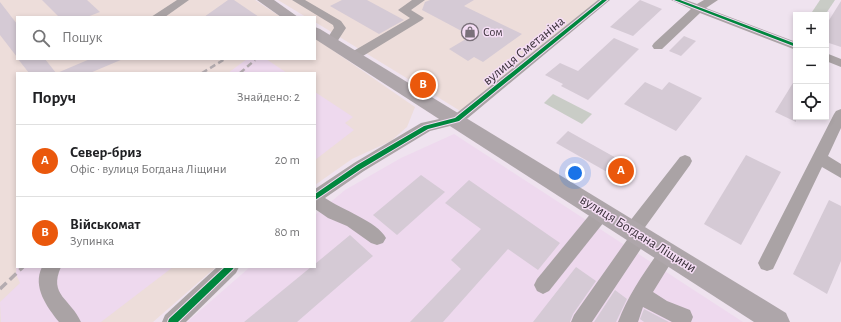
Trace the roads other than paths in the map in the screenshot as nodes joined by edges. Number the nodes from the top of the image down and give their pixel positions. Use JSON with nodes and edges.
{"nodes":[{"id":1,"x":184,"y":0,"type":"edge"},
{"id":2,"x":264,"y":0,"type":"edge"},
{"id":3,"x":297,"y":0,"type":"edge"},
{"id":4,"x":420,"y":0,"type":"edge"},
{"id":5,"x":605,"y":0,"type":"edge"},
{"id":6,"x":676,"y":0,"type":"edge"},
{"id":7,"x":713,"y":0,"type":"edge"},
{"id":8,"x":318,"y":1,"type":"edge"},
{"id":9,"x":307,"y":6,"type":"junction"},
{"id":10,"x":698,"y":8,"type":"junction"},
{"id":11,"x":159,"y":16,"type":"edge"},
{"id":12,"x":289,"y":16,"type":"edge"},
{"id":13,"x":316,"y":33,"type":"edge"},
{"id":14,"x":774,"y":37,"type":"junction"},
{"id":15,"x":331,"y":42,"type":"junction"},
{"id":16,"x":793,"y":45,"type":"edge"},
{"id":17,"x":658,"y":46,"type":"dead end"},
{"id":18,"x":766,"y":47,"type":"dead end"},
{"id":19,"x":354,"y":56,"type":"junction"},
{"id":20,"x":829,"y":58,"type":"edge"},
{"id":21,"x":841,"y":63,"type":"edge"},
{"id":22,"x":841,"y":114,"type":"edge"},
{"id":23,"x":457,"y":120,"type":"junction"},
{"id":24,"x":820,"y":158,"type":"junction"},
{"id":25,"x":685,"y":161,"type":"dead end"},
{"id":26,"x":841,"y":172,"type":"edge"},
{"id":27,"x":316,"y":198,"type":"edge"},
{"id":28,"x":316,"y":200,"type":"edge"},
{"id":29,"x":602,"y":212,"type":"junction"},
{"id":30,"x":636,"y":233,"type":"junction"},
{"id":31,"x":377,"y":238,"type":"dead end"},
{"id":32,"x":668,"y":253,"type":"junction"},
{"id":33,"x":767,"y":263,"type":"dead end"},
{"id":34,"x":51,"y":268,"type":"edge"},
{"id":35,"x":229,"y":268,"type":"edge"},
{"id":36,"x":543,"y":285,"type":"dead end"},
{"id":37,"x":640,"y":294,"type":"junction"},
{"id":38,"x":684,"y":317,"type":"dead end"},
{"id":39,"x":71,"y":322,"type":"edge"},
{"id":40,"x":172,"y":322,"type":"edge"},
{"id":41,"x":581,"y":322,"type":"edge"},
{"id":42,"x":628,"y":322,"type":"edge"},
{"id":43,"x":777,"y":322,"type":"edge"}],
"edges":[{"from":1,"to":11,"type":"street"},
{"from":2,"to":12,"type":"main road"},
{"from":3,"to":9,"type":"street"},
{"from":4,"to":19,"type":"street"},
{"from":5,"to":23,"type":"street","name":"вулиця Сметаніна"},
{"from":6,"to":10,"type":"street"},
{"from":7,"to":10,"type":"street"},
{"from":8,"to":9,"type":"street"},
{"from":9,"to":15,"type":"street"},
{"from":10,"to":14,"type":"street"},
{"from":10,"to":17,"type":"street"},
{"from":13,"to":15,"type":"main road","name":"вулиця Богдана Ліщини"},
{"from":14,"to":16,"type":"street"},
{"from":14,"to":18,"type":"street"},
{"from":15,"to":19,"type":"main road","name":"вулиця Богдана Ліщини"},
{"from":19,"to":23,"type":"main road","name":"вулиця Богдана Ліщини"},
{"from":20,"to":21,"type":"street"},
{"from":22,"to":24,"type":"street"},
{"from":23,"to":27,"type":"street"},
{"from":23,"to":29,"type":"main road","name":"вулиця Богдана Ліщини"},
{"from":24,"to":26,"type":"street"},
{"from":24,"to":33,"type":"street"},
{"from":25,"to":30,"type":"street"},
{"from":28,"to":31,"type":"street"},
{"from":29,"to":30,"type":"main road","name":"вулиця Богдана Ліщини"},
{"from":29,"to":36,"type":"street"},
{"from":30,"to":32,"type":"main road","name":"вулиця Богдана Ліщини"},
{"from":30,"to":41,"type":"street"},
{"from":32,"to":37,"type":"street"},
{"from":32,"to":43,"type":"main road","name":"вулиця Богдана Ліщини"},
{"from":34,"to":39,"type":"street"},
{"from":35,"to":40,"type":"street"},
{"from":37,"to":38,"type":"street"},
{"from":37,"to":42,"type":"street"}]}
